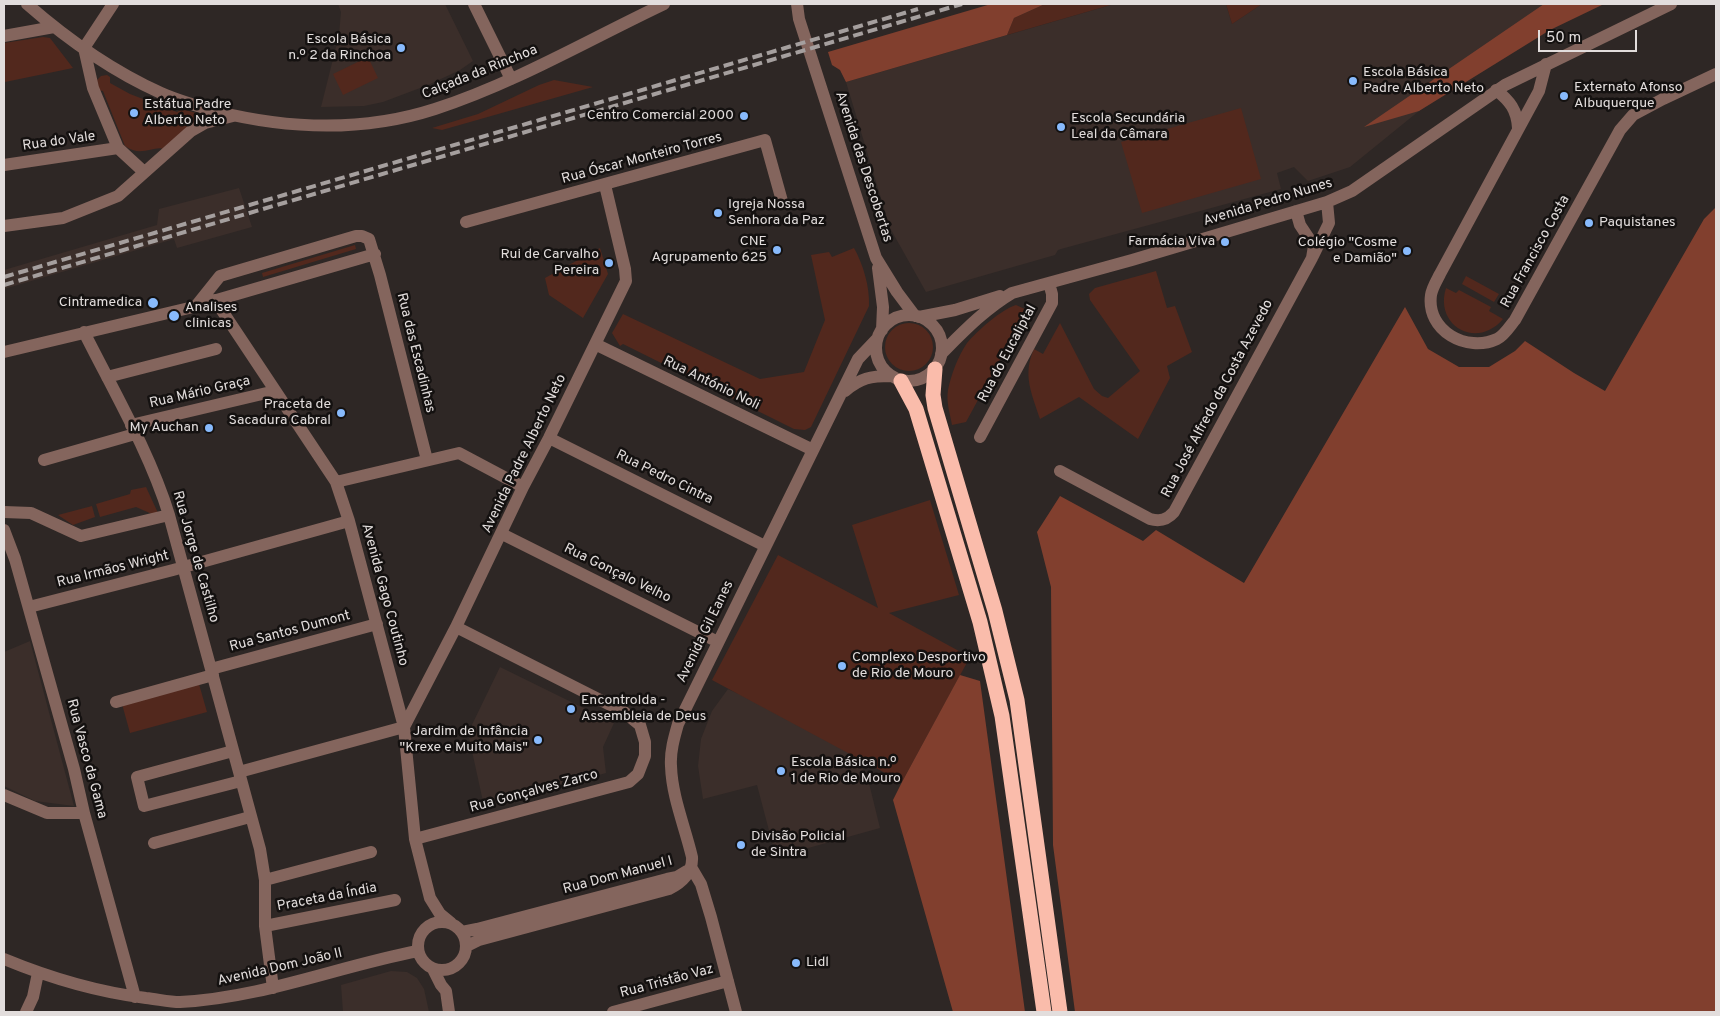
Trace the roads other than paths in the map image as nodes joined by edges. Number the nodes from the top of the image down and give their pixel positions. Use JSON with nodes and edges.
{"nodes":[{"id":1,"x":27,"y":4,"type":"edge"},
{"id":2,"x":113,"y":4,"type":"edge"},
{"id":3,"x":474,"y":4,"type":"edge"},
{"id":4,"x":664,"y":4,"type":"edge"},
{"id":5,"x":786,"y":4,"type":"edge"},
{"id":6,"x":797,"y":4,"type":"edge"},
{"id":7,"x":807,"y":4,"type":"edge"},
{"id":8,"x":1671,"y":4,"type":"edge"},
{"id":9,"x":649,"y":7,"type":"edge"},
{"id":10,"x":799,"y":19,"type":"junction"},
{"id":11,"x":54,"y":27,"type":"junction"},
{"id":12,"x":804,"y":33,"type":"junction"},
{"id":13,"x":4,"y":36,"type":"edge"},
{"id":14,"x":84,"y":48,"type":"junction"},
{"id":15,"x":1546,"y":64,"type":"junction"},
{"id":16,"x":1716,"y":74,"type":"edge"},
{"id":17,"x":511,"y":79,"type":"junction"},
{"id":18,"x":1496,"y":90,"type":"junction"},
{"id":19,"x":235,"y":116,"type":"junction"},
{"id":20,"x":1518,"y":128,"type":"junction"},
{"id":21,"x":118,"y":148,"type":"junction"},
{"id":22,"x":4,"y":165,"type":"edge"},
{"id":23,"x":144,"y":172,"type":"junction"},
{"id":24,"x":605,"y":185,"type":"junction"},
{"id":25,"x":782,"y":201,"type":"dead end"},
{"id":26,"x":1327,"y":202,"type":"junction"},
{"id":27,"x":1296,"y":211,"type":"junction"},
{"id":28,"x":466,"y":222,"type":"dead end"},
{"id":29,"x":4,"y":226,"type":"edge"},
{"id":30,"x":374,"y":254,"type":"junction"},
{"id":31,"x":876,"y":258,"type":"junction"},
{"id":32,"x":1312,"y":258,"type":"junction"},
{"id":33,"x":1048,"y":282,"type":"junction"},
{"id":34,"x":1012,"y":292,"type":"junction"},
{"id":35,"x":215,"y":300,"type":"junction"},
{"id":36,"x":196,"y":306,"type":"junction"},
{"id":37,"x":917,"y":316,"type":"junction"},
{"id":38,"x":84,"y":332,"type":"junction"},
{"id":39,"x":879,"y":334,"type":"junction"},
{"id":40,"x":596,"y":344,"type":"junction"},
{"id":41,"x":216,"y":349,"type":"dead end"},
{"id":42,"x":4,"y":352,"type":"edge"},
{"id":43,"x":942,"y":354,"type":"junction"},
{"id":44,"x":935,"y":369,"type":"junction"},
{"id":45,"x":106,"y":377,"type":"junction"},
{"id":46,"x":896,"y":378,"type":"junction"},
{"id":47,"x":275,"y":391,"type":"junction"},
{"id":48,"x":842,"y":394,"type":"junction"},
{"id":49,"x":133,"y":430,"type":"junction"},
{"id":50,"x":980,"y":437,"type":"dead end"},
{"id":51,"x":549,"y":438,"type":"junction"},
{"id":52,"x":813,"y":450,"type":"junction"},
{"id":53,"x":44,"y":460,"type":"dead end"},
{"id":54,"x":427,"y":460,"type":"junction"},
{"id":55,"x":1060,"y":471,"type":"dead end"},
{"id":56,"x":336,"y":482,"type":"junction"},
{"id":57,"x":523,"y":487,"type":"junction"},
{"id":58,"x":4,"y":512,"type":"edge"},
{"id":59,"x":169,"y":515,"type":"junction"},
{"id":60,"x":349,"y":521,"type":"junction"},
{"id":61,"x":4,"y":530,"type":"edge"},
{"id":62,"x":502,"y":534,"type":"junction"},
{"id":63,"x":766,"y":546,"type":"junction"},
{"id":64,"x":184,"y":567,"type":"junction"},
{"id":65,"x":29,"y":607,"type":"junction"},
{"id":66,"x":377,"y":624,"type":"junction"},
{"id":67,"x":456,"y":627,"type":"junction"},
{"id":68,"x":718,"y":642,"type":"junction"},
{"id":69,"x":212,"y":672,"type":"junction"},
{"id":70,"x":116,"y":702,"type":"dead end"},
{"id":71,"x":404,"y":727,"type":"junction"},
{"id":72,"x":233,"y":751,"type":"junction"},
{"id":73,"x":240,"y":776,"type":"junction"},
{"id":74,"x":4,"y":795,"type":"edge"},
{"id":75,"x":84,"y":813,"type":"junction"},
{"id":76,"x":250,"y":817,"type":"junction"},
{"id":77,"x":415,"y":839,"type":"junction"},
{"id":78,"x":154,"y":843,"type":"dead end"},
{"id":79,"x":371,"y":852,"type":"dead end"},
{"id":80,"x":691,"y":868,"type":"junction"},
{"id":81,"x":265,"y":880,"type":"junction"},
{"id":82,"x":396,"y":900,"type":"dead end"},
{"id":83,"x":451,"y":923,"type":"junction"},
{"id":84,"x":265,"y":926,"type":"junction"},
{"id":85,"x":462,"y":932,"type":"junction"},
{"id":86,"x":467,"y":946,"type":"junction"},
{"id":87,"x":418,"y":951,"type":"junction"},
{"id":88,"x":4,"y":959,"type":"edge"},
{"id":89,"x":454,"y":967,"type":"junction"},
{"id":90,"x":433,"y":969,"type":"junction"},
{"id":91,"x":38,"y":973,"type":"junction"},
{"id":92,"x":728,"y":981,"type":"junction"},
{"id":93,"x":273,"y":988,"type":"junction"},
{"id":94,"x":446,"y":991,"type":"junction"},
{"id":95,"x":135,"y":997,"type":"junction"},
{"id":96,"x":26,"y":1012,"type":"edge"},
{"id":97,"x":449,"y":1012,"type":"edge"},
{"id":98,"x":613,"y":1012,"type":"edge"},
{"id":99,"x":736,"y":1012,"type":"edge"},
{"id":100,"x":1044,"y":1012,"type":"edge"},
{"id":101,"x":1060,"y":1012,"type":"edge"}],
"edges":[{"from":1,"to":11,"type":"street","name":"Calçada da Rinchoa"},
{"from":2,"to":14,"type":"street"},
{"from":3,"to":17,"type":"street"},
{"from":4,"to":9,"type":"street","name":"Calçada da Rinchoa"},
{"from":5,"to":10,"type":"street","name":"Avenida das Descobertas"},
{"from":6,"to":10,"type":"street","name":"Avenida das Descobertas"},
{"from":7,"to":12,"type":"street"},
{"from":8,"to":15,"type":"street","name":"Avenida Pedro Nunes"},
{"from":9,"to":17,"type":"street","name":"Calçada da Rinchoa"},
{"from":10,"to":12,"type":"street","name":"Avenida das Descobertas"},
{"from":11,"to":13,"type":"street"},
{"from":11,"to":14,"type":"street","name":"Calçada da Rinchoa"},
{"from":12,"to":31,"type":"street","name":"Avenida das Descobertas"},
{"from":14,"to":19,"type":"street","name":"Calçada da Rinchoa"},
{"from":14,"to":21,"type":"street"},
{"from":15,"to":18,"type":"street","name":"Avenida Pedro Nunes"},
{"from":15,"to":20,"type":"street","name":"Rua Francisco Costa"},
{"from":16,"to":20,"type":"street","name":"Rua Francisco Costa"},
{"from":17,"to":19,"type":"street","name":"Calçada da Rinchoa"},
{"from":18,"to":20,"type":"street"},
{"from":18,"to":26,"type":"street","name":"Avenida Pedro Nunes"},
{"from":19,"to":23,"type":"street"},
{"from":21,"to":22,"type":"street","name":"Rua do Vale"},
{"from":21,"to":23,"type":"street"},
{"from":23,"to":29,"type":"street"},
{"from":24,"to":25,"type":"street","name":"Rua Óscar Monteiro Torres"},
{"from":24,"to":28,"type":"street","name":"Rua Óscar Monteiro Torres"},
{"from":24,"to":40,"type":"street","name":"Avenida Padre Alberto Neto"},
{"from":26,"to":27,"type":"street","name":"Avenida Pedro Nunes"},
{"from":26,"to":32,"type":"street"},
{"from":27,"to":32,"type":"street"},
{"from":27,"to":33,"type":"street","name":"Avenida Pedro Nunes"},
{"from":30,"to":35,"type":"street"},
{"from":30,"to":36,"type":"street"},
{"from":30,"to":54,"type":"street","name":"Rua das Escadinhas"},
{"from":31,"to":37,"type":"street","name":"Avenida das Descobertas"},
{"from":31,"to":39,"type":"street"},
{"from":32,"to":55,"type":"street","name":"Rua José Alfredo da Costa Azevedo"},
{"from":33,"to":34,"type":"street","name":"Avenida Pedro Nunes"},
{"from":33,"to":50,"type":"street","name":"Rua do Eucaliptal"},
{"from":34,"to":37,"type":"street"},
{"from":34,"to":43,"type":"street","name":"Avenida Pedro Nunes"},
{"from":35,"to":36,"type":"street"},
{"from":35,"to":47,"type":"street","name":"Avenida Gago Coutinho"},
{"from":36,"to":38,"type":"street"},
{"from":37,"to":39,"type":"street"},
{"from":37,"to":43,"type":"street"},
{"from":38,"to":42,"type":"street"},
{"from":38,"to":45,"type":"street","name":"Rua Jorge de Castilho"},
{"from":39,"to":46,"type":"street"},
{"from":39,"to":48,"type":"street","name":"Avenida Gil Eanes"},
{"from":40,"to":51,"type":"street","name":"Avenida Padre Alberto Neto"},
{"from":40,"to":52,"type":"street","name":"Rua António Noli"},
{"from":41,"to":45,"type":"street"},
{"from":43,"to":44,"type":"street"},
{"from":44,"to":46,"type":"street"},
{"from":44,"to":101,"type":"highway"},
{"from":45,"to":49,"type":"street","name":"Rua Jorge de Castilho"},
{"from":46,"to":48,"type":"street"},
{"from":46,"to":100,"type":"highway"},
{"from":47,"to":49,"type":"street","name":"Rua Mário Graça"},
{"from":47,"to":56,"type":"street","name":"Avenida Gago Coutinho"},
{"from":48,"to":52,"type":"street","name":"Avenida Gil Eanes"},
{"from":49,"to":53,"type":"street","name":"Rua Mário Graça"},
{"from":49,"to":59,"type":"street","name":"Rua Jorge de Castilho"},
{"from":51,"to":57,"type":"street","name":"Avenida Padre Alberto Neto"},
{"from":51,"to":63,"type":"street","name":"Rua Pedro Cintra"},
{"from":52,"to":63,"type":"street","name":"Avenida Gil Eanes"},
{"from":54,"to":56,"type":"street"},
{"from":54,"to":57,"type":"street"},
{"from":56,"to":60,"type":"street","name":"Avenida Gago Coutinho"},
{"from":57,"to":62,"type":"street","name":"Avenida Padre Alberto Neto"},
{"from":58,"to":59,"type":"street"},
{"from":59,"to":64,"type":"street","name":"Rua Jorge de Castilho"},
{"from":60,"to":64,"type":"street","name":"Rua Irmãos Wright"},
{"from":60,"to":66,"type":"street","name":"Avenida Gago Coutinho"},
{"from":61,"to":65,"type":"street","name":"Rua Vasco da Gama"},
{"from":62,"to":67,"type":"street","name":"Avenida Padre Alberto Neto"},
{"from":62,"to":68,"type":"street","name":"Rua Gonçalo Velho"},
{"from":63,"to":68,"type":"street","name":"Avenida Gil Eanes"},
{"from":64,"to":65,"type":"street","name":"Rua Irmãos Wright"},
{"from":64,"to":69,"type":"street","name":"Rua Jorge de Castilho"},
{"from":65,"to":75,"type":"street","name":"Rua Vasco da Gama"},
{"from":66,"to":69,"type":"street","name":"Rua Santos Dumont"},
{"from":66,"to":71,"type":"street","name":"Avenida Gago Coutinho"},
{"from":67,"to":71,"type":"street","name":"Avenida Padre Alberto Neto"},
{"from":67,"to":77,"type":"street","name":"Rua Gonçalves Zarco"},
{"from":68,"to":80,"type":"street","name":"Avenida Gil Eanes"},
{"from":69,"to":70,"type":"street","name":"Rua Santos Dumont"},
{"from":69,"to":72,"type":"street","name":"Rua Jorge de Castilho"},
{"from":71,"to":73,"type":"street"},
{"from":71,"to":77,"type":"street","name":"Avenida Gago Coutinho"},
{"from":72,"to":73,"type":"street","name":"Rua Jorge de Castilho"},
{"from":72,"to":73,"type":"street"},
{"from":73,"to":76,"type":"street","name":"Praceta da Índia"},
{"from":74,"to":75,"type":"street"},
{"from":75,"to":95,"type":"street","name":"Rua Vasco da Gama"},
{"from":76,"to":78,"type":"street"},
{"from":76,"to":81,"type":"street","name":"Praceta da Índia"},
{"from":77,"to":83,"type":"street","name":"Avenida Gago Coutinho"},
{"from":79,"to":81,"type":"street"},
{"from":80,"to":85,"type":"street","name":"Rua Dom Manuel I"},
{"from":80,"to":86,"type":"street","name":"Rua Dom Manuel I"},
{"from":80,"to":92,"type":"street","name":"Avenida Gil Eanes"},
{"from":81,"to":84,"type":"street","name":"Praceta da Índia"},
{"from":82,"to":84,"type":"street","name":"Praceta da Índia"},
{"from":83,"to":85,"type":"street"},
{"from":83,"to":87,"type":"street"},
{"from":84,"to":93,"type":"street","name":"Praceta da Índia"},
{"from":85,"to":86,"type":"street"},
{"from":86,"to":89,"type":"street"},
{"from":87,"to":90,"type":"street"},
{"from":87,"to":93,"type":"street","name":"Avenida Dom João II"},
{"from":88,"to":91,"type":"street","name":"Avenida Dom João II"},
{"from":89,"to":90,"type":"street"},
{"from":89,"to":94,"type":"street"},
{"from":90,"to":94,"type":"street"},
{"from":91,"to":95,"type":"street","name":"Avenida Dom João II"},
{"from":91,"to":96,"type":"street"},
{"from":92,"to":98,"type":"street","name":"Rua Tristão Vaz"},
{"from":92,"to":99,"type":"street","name":"Avenida Gil Eanes"},
{"from":93,"to":95,"type":"street","name":"Avenida Dom João II"},
{"from":94,"to":97,"type":"street"}]}
